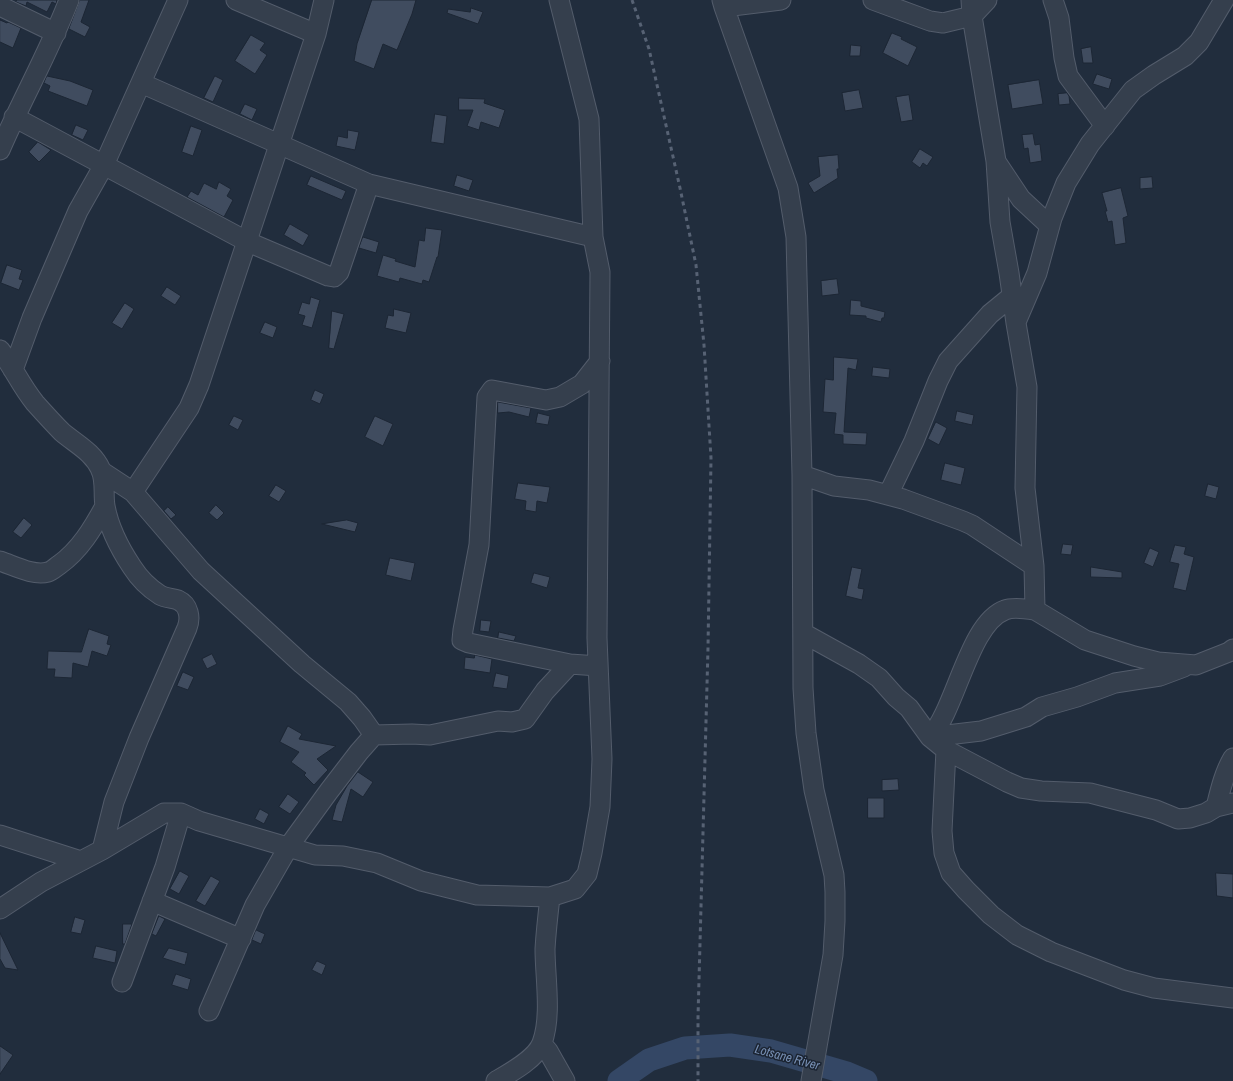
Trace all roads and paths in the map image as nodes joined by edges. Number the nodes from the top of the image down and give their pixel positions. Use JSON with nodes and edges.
{"nodes":[{"id":1,"x":69,"y":0,"type":"edge"},
{"id":2,"x":178,"y":0,"type":"edge"},
{"id":3,"x":236,"y":0,"type":"edge"},
{"id":4,"x":324,"y":0,"type":"edge"},
{"id":5,"x":559,"y":0,"type":"edge"},
{"id":6,"x":781,"y":0,"type":"edge"},
{"id":7,"x":873,"y":0,"type":"edge"},
{"id":8,"x":987,"y":0,"type":"edge"},
{"id":9,"x":1053,"y":0,"type":"edge"},
{"id":10,"x":1216,"y":0,"type":"edge"},
{"id":11,"x":1224,"y":0,"type":"edge"},
{"id":12,"x":723,"y":4,"type":"edge"},
{"id":13,"x":0,"y":6,"type":"edge"},
{"id":14,"x":972,"y":8,"type":"edge"},
{"id":15,"x":1211,"y":21,"type":"junction"},
{"id":16,"x":56,"y":33,"type":"junction"},
{"id":17,"x":316,"y":34,"type":"junction"},
{"id":18,"x":141,"y":83,"type":"junction"},
{"id":19,"x":14,"y":118,"type":"junction"},
{"id":20,"x":1105,"y":126,"type":"junction"},
{"id":21,"x":279,"y":144,"type":"junction"},
{"id":22,"x":0,"y":150,"type":"edge"},
{"id":23,"x":996,"y":161,"type":"junction"},
{"id":24,"x":104,"y":165,"type":"junction"},
{"id":25,"x":369,"y":184,"type":"junction"},
{"id":26,"x":1050,"y":226,"type":"junction"},
{"id":27,"x":593,"y":237,"type":"junction"},
{"id":28,"x":248,"y":242,"type":"junction"},
{"id":29,"x":1012,"y":296,"type":"junction"},
{"id":30,"x":1016,"y":323,"type":"junction"},
{"id":31,"x":0,"y":350,"type":"edge"},
{"id":32,"x":600,"y":361,"type":"junction"},
{"id":33,"x":13,"y":370,"type":"junction"},
{"id":34,"x":101,"y":471,"type":"junction"},
{"id":35,"x":802,"y":475,"type":"junction"},
{"id":36,"x":834,"y":486,"type":"junction"},
{"id":37,"x":133,"y":492,"type":"junction"},
{"id":38,"x":888,"y":495,"type":"junction"},
{"id":39,"x":802,"y":498,"type":"junction"},
{"id":40,"x":105,"y":506,"type":"junction"},
{"id":41,"x":0,"y":561,"type":"edge"},
{"id":42,"x":1034,"y":566,"type":"junction"},
{"id":43,"x":1035,"y":610,"type":"junction"},
{"id":44,"x":803,"y":633,"type":"junction"},
{"id":45,"x":1233,"y":649,"type":"edge"},
{"id":46,"x":570,"y":664,"type":"junction"},
{"id":47,"x":1189,"y":665,"type":"junction"},
{"id":48,"x":598,"y":666,"type":"junction"},
{"id":49,"x":374,"y":736,"type":"junction"},
{"id":50,"x":930,"y":737,"type":"junction"},
{"id":51,"x":946,"y":750,"type":"junction"},
{"id":52,"x":1233,"y":758,"type":"edge"},
{"id":53,"x":1225,"y":805,"type":"edge"},
{"id":54,"x":181,"y":813,"type":"junction"},
{"id":55,"x":0,"y":834,"type":"edge"},
{"id":56,"x":289,"y":846,"type":"junction"},
{"id":57,"x":102,"y":850,"type":"junction"},
{"id":58,"x":81,"y":861,"type":"junction"},
{"id":59,"x":550,"y":897,"type":"junction"},
{"id":60,"x":152,"y":901,"type":"junction"},
{"id":61,"x":0,"y":908,"type":"edge"},
{"id":62,"x":241,"y":939,"type":"junction"},
{"id":63,"x":122,"y":982,"type":"dead end"},
{"id":64,"x":1233,"y":998,"type":"edge"},
{"id":65,"x":209,"y":1011,"type":"dead end"},
{"id":66,"x":542,"y":1044,"type":"junction"},
{"id":67,"x":496,"y":1081,"type":"edge"},
{"id":68,"x":565,"y":1081,"type":"edge"},
{"id":69,"x":811,"y":1081,"type":"edge"}],
"edges":[{"from":1,"to":16,"type":"street"},
{"from":2,"to":18,"type":"street"},
{"from":3,"to":17,"type":"street"},
{"from":4,"to":17,"type":"street"},
{"from":5,"to":27,"type":"street"},
{"from":6,"to":12,"type":"street"},
{"from":7,"to":14,"type":"street"},
{"from":8,"to":14,"type":"street"},
{"from":9,"to":20,"type":"street"},
{"from":10,"to":15,"type":"street"},
{"from":11,"to":15,"type":"street"},
{"from":12,"to":35,"type":"street"},
{"from":13,"to":16,"type":"street"},
{"from":14,"to":23,"type":"street"},
{"from":15,"to":20,"type":"street"},
{"from":16,"to":19,"type":"street"},
{"from":17,"to":21,"type":"street"},
{"from":18,"to":21,"type":"street"},
{"from":18,"to":24,"type":"street"},
{"from":19,"to":22,"type":"street"},
{"from":19,"to":24,"type":"street"},
{"from":20,"to":26,"type":"street"},
{"from":21,"to":25,"type":"street"},
{"from":21,"to":28,"type":"street"},
{"from":23,"to":26,"type":"street"},
{"from":23,"to":29,"type":"street"},
{"from":24,"to":28,"type":"street"},
{"from":24,"to":33,"type":"street"},
{"from":25,"to":27,"type":"street"},
{"from":25,"to":28,"type":"street"},
{"from":26,"to":30,"type":"street"},
{"from":27,"to":32,"type":"street"},
{"from":28,"to":37,"type":"street"},
{"from":29,"to":30,"type":"street"},
{"from":29,"to":38,"type":"street"},
{"from":30,"to":42,"type":"street"},
{"from":31,"to":33,"type":"street"},
{"from":32,"to":46,"type":"street"},
{"from":32,"to":48,"type":"street"},
{"from":33,"to":34,"type":"street"},
{"from":34,"to":37,"type":"street"},
{"from":34,"to":40,"type":"street"},
{"from":35,"to":36,"type":"street"},
{"from":35,"to":39,"type":"street"},
{"from":36,"to":38,"type":"street"},
{"from":36,"to":39,"type":"street"},
{"from":37,"to":49,"type":"street"},
{"from":38,"to":42,"type":"street"},
{"from":39,"to":44,"type":"street"},
{"from":40,"to":41,"type":"street"},
{"from":40,"to":57,"type":"street"},
{"from":42,"to":43,"type":"street"},
{"from":43,"to":47,"type":"street"},
{"from":43,"to":50,"type":"street"},
{"from":44,"to":50,"type":"street"},
{"from":44,"to":69,"type":"street"},
{"from":45,"to":47,"type":"street"},
{"from":46,"to":48,"type":"street"},
{"from":46,"to":49,"type":"street"},
{"from":47,"to":50,"type":"street"},
{"from":48,"to":59,"type":"street"},
{"from":49,"to":56,"type":"street"},
{"from":50,"to":51,"type":"street"},
{"from":51,"to":53,"type":"street"},
{"from":51,"to":64,"type":"street"},
{"from":52,"to":53,"type":"street"},
{"from":54,"to":56,"type":"street"},
{"from":54,"to":57,"type":"street"},
{"from":54,"to":60,"type":"street"},
{"from":55,"to":58,"type":"street"},
{"from":56,"to":59,"type":"street"},
{"from":56,"to":62,"type":"street"},
{"from":57,"to":58,"type":"street"},
{"from":58,"to":61,"type":"street"},
{"from":59,"to":66,"type":"street"},
{"from":60,"to":62,"type":"street"},
{"from":60,"to":63,"type":"street"},
{"from":62,"to":65,"type":"street"},
{"from":66,"to":67,"type":"street"},
{"from":66,"to":68,"type":"street"}]}
